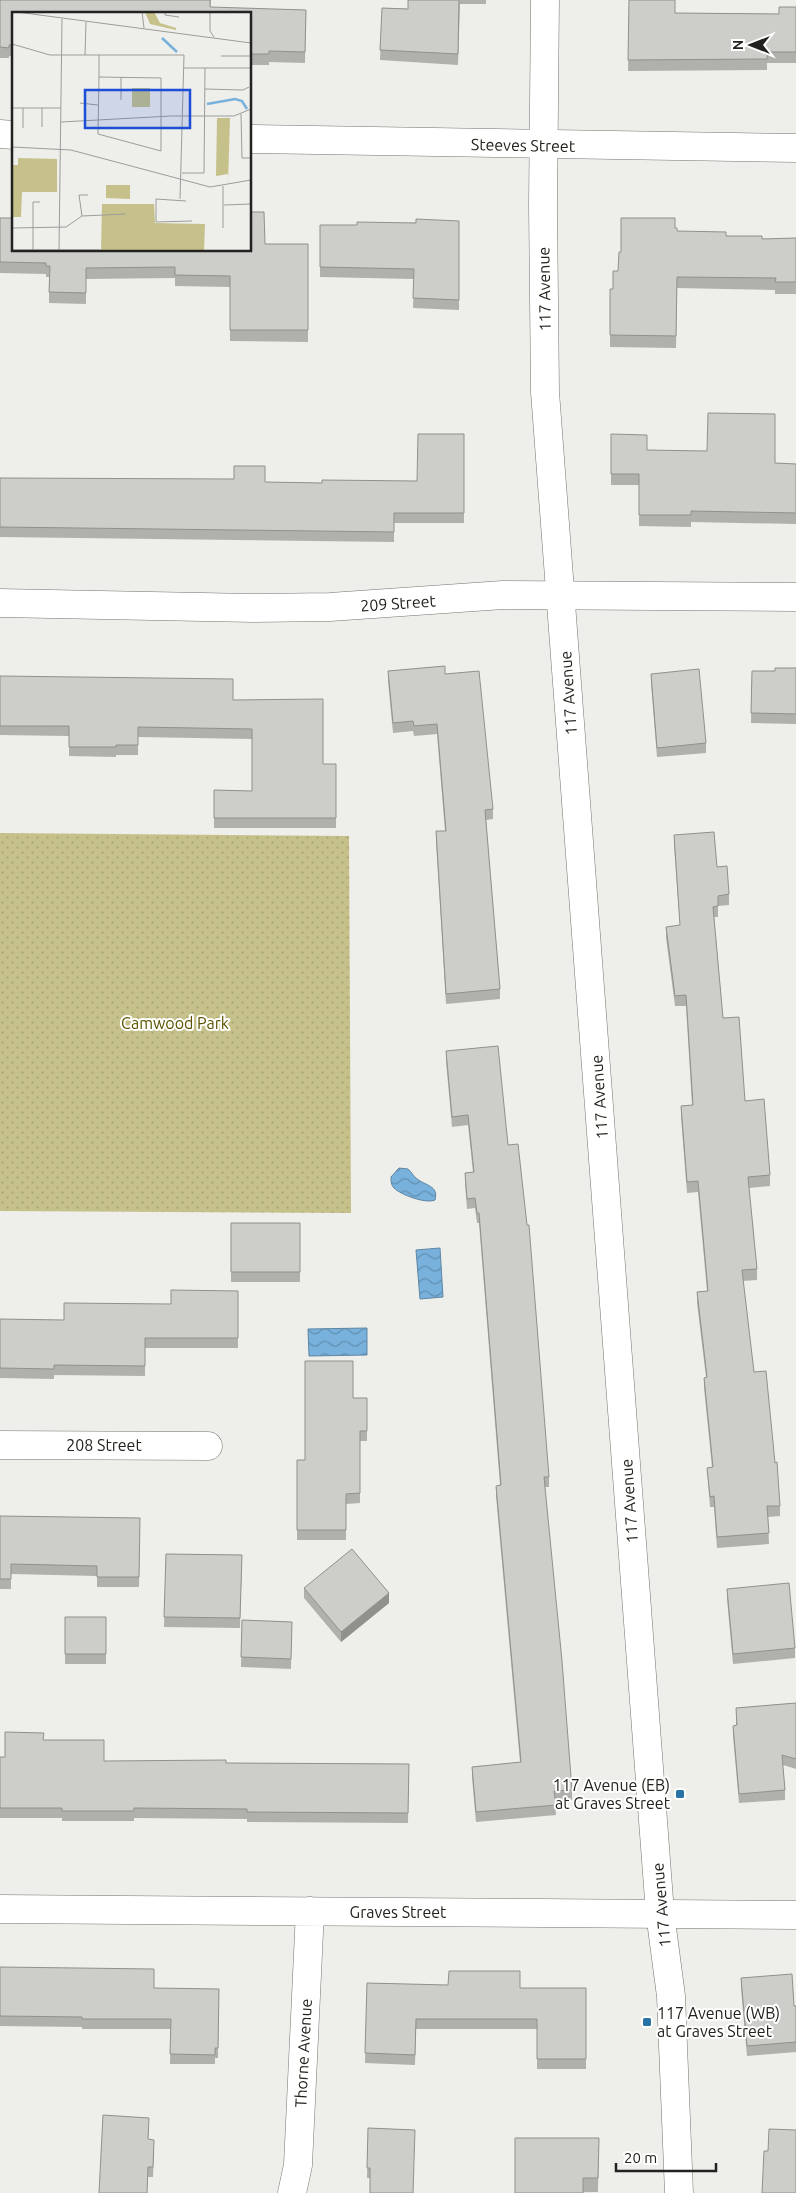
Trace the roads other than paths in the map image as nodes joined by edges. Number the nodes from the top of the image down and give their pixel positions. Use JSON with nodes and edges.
{"nodes":[{"id":1,"x":544,"y":0,"type":"edge"},
{"id":2,"x":251,"y":139,"type":"edge"},
{"id":3,"x":543,"y":145,"type":"junction"},
{"id":4,"x":796,"y":148,"type":"edge"},
{"id":5,"x":560,"y":595,"type":"junction"},
{"id":6,"x":796,"y":597,"type":"edge"},
{"id":7,"x":0,"y":603,"type":"edge"},
{"id":8,"x":0,"y":1444,"type":"edge"},
{"id":9,"x":208,"y":1446,"type":"dead end"},
{"id":10,"x":0,"y":1909,"type":"edge"},
{"id":11,"x":310,"y":1911,"type":"junction"},
{"id":12,"x":660,"y":1913,"type":"junction"},
{"id":13,"x":796,"y":1915,"type":"edge"},
{"id":14,"x":292,"y":2193,"type":"edge"},
{"id":15,"x":679,"y":2193,"type":"edge"}],
"edges":[{"from":1,"to":3,"type":"street","name":"117 Avenue"},
{"from":2,"to":3,"type":"street","name":"Steeves Street"},
{"from":3,"to":4,"type":"street","name":"Steeves Street"},
{"from":3,"to":5,"type":"street","name":"117 Avenue"},
{"from":5,"to":6,"type":"street","name":"209 Street"},
{"from":5,"to":7,"type":"street","name":"209 Street"},
{"from":5,"to":12,"type":"street","name":"117 Avenue"},
{"from":8,"to":9,"type":"street","name":"208 Street"},
{"from":10,"to":11,"type":"street","name":"Graves Street"},
{"from":11,"to":12,"type":"street","name":"Graves Street"},
{"from":11,"to":14,"type":"street","name":"Thorne Avenue"},
{"from":12,"to":13,"type":"street","name":"Graves Street"},
{"from":12,"to":15,"type":"street","name":"117 Avenue"}]}
